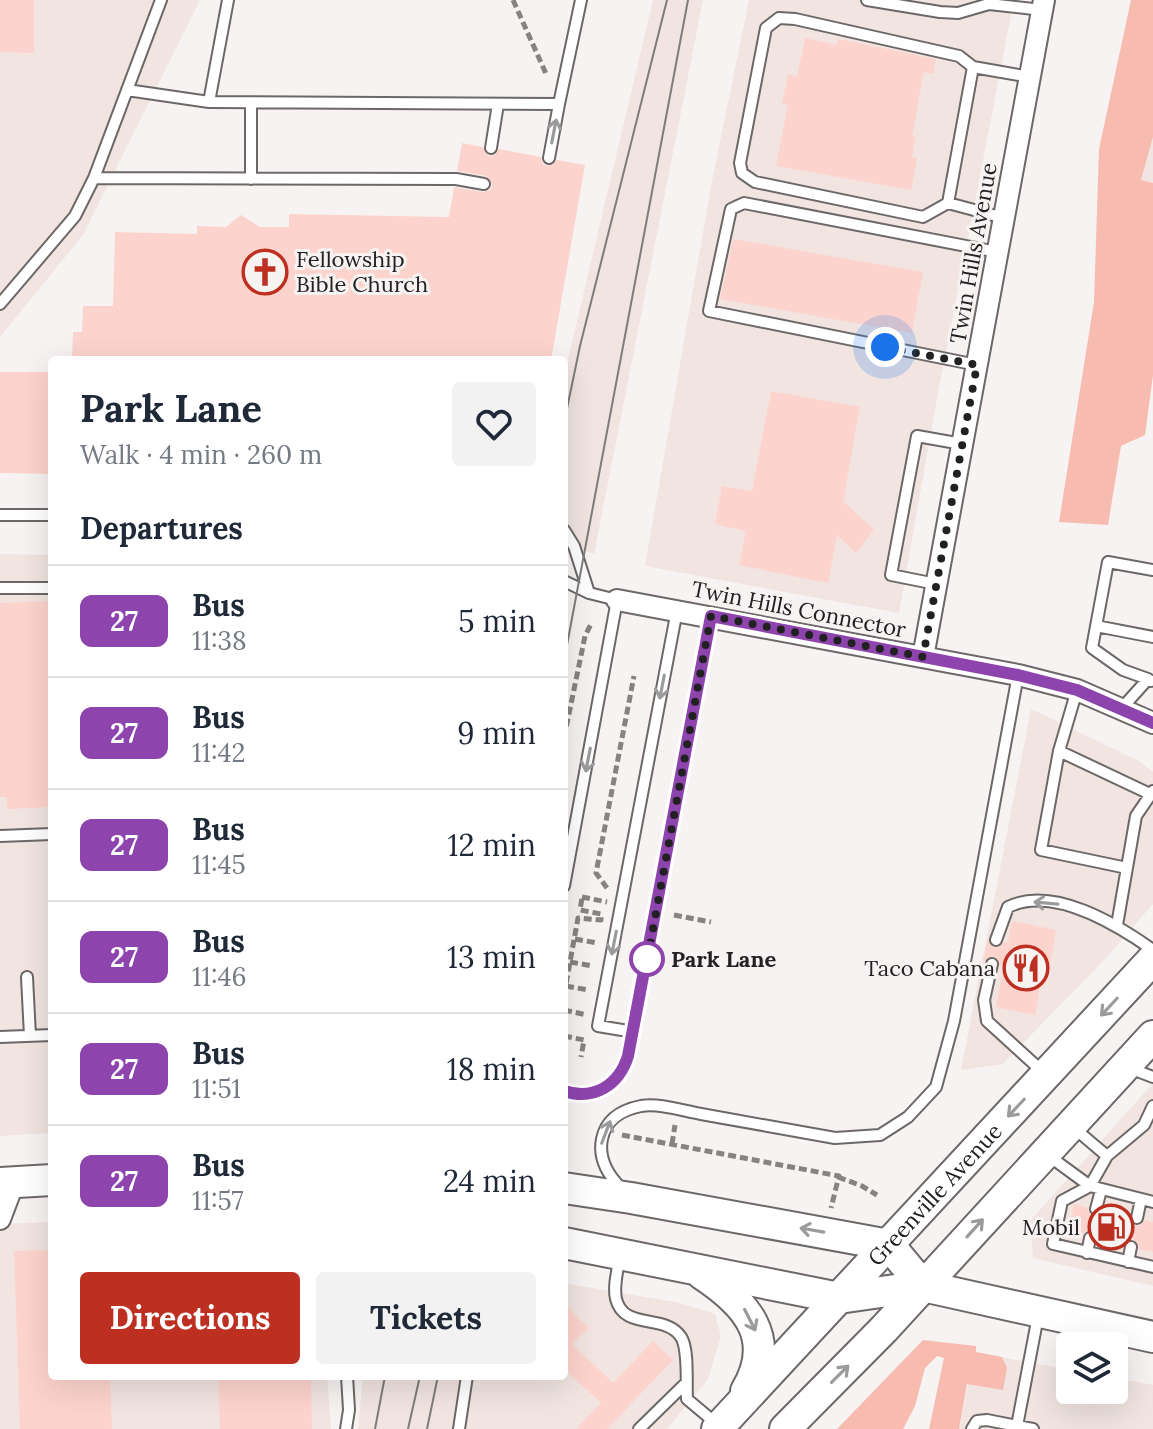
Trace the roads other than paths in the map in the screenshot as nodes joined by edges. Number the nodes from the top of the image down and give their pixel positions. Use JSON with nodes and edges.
{"nodes":[{"id":1,"x":161,"y":0,"type":"edge"},
{"id":2,"x":228,"y":0,"type":"edge"},
{"id":3,"x":581,"y":0,"type":"edge"},
{"id":4,"x":867,"y":0,"type":"edge"},
{"id":5,"x":893,"y":2,"type":"edge"},
{"id":6,"x":1043,"y":5,"type":"edge"},
{"id":7,"x":973,"y":67,"type":"junction"},
{"id":8,"x":1030,"y":77,"type":"junction"},
{"id":9,"x":127,"y":90,"type":"junction"},
{"id":10,"x":209,"y":102,"type":"junction"},
{"id":11,"x":251,"y":103,"type":"junction"},
{"id":12,"x":498,"y":104,"type":"junction"},
{"id":13,"x":559,"y":104,"type":"junction"},
{"id":14,"x":491,"y":148,"type":"dead end"},
{"id":15,"x":549,"y":158,"type":"dead end"},
{"id":16,"x":94,"y":178,"type":"junction"},
{"id":17,"x":251,"y":179,"type":"junction"},
{"id":18,"x":484,"y":184,"type":"dead end"},
{"id":19,"x":948,"y":203,"type":"junction"},
{"id":20,"x":1004,"y":218,"type":"junction"},
{"id":21,"x":997,"y":252,"type":"junction"},
{"id":22,"x":0,"y":304,"type":"edge"},
{"id":23,"x":977,"y":365,"type":"junction"},
{"id":24,"x":962,"y":444,"type":"junction"},
{"id":25,"x":0,"y":515,"type":"edge"},
{"id":26,"x":48,"y":515,"type":"edge"},
{"id":27,"x":568,"y":536,"type":"edge"},
{"id":28,"x":1153,"y":570,"type":"edge"},
{"id":29,"x":568,"y":583,"type":"edge"},
{"id":30,"x":936,"y":584,"type":"junction"},
{"id":31,"x":0,"y":588,"type":"edge"},
{"id":32,"x":48,"y":588,"type":"edge"},
{"id":33,"x":589,"y":593,"type":"junction"},
{"id":34,"x":617,"y":600,"type":"junction"},
{"id":35,"x":677,"y":610,"type":"junction"},
{"id":36,"x":711,"y":616,"type":"junction"},
{"id":37,"x":1096,"y":626,"type":"junction"},
{"id":38,"x":1153,"y":637,"type":"edge"},
{"id":39,"x":923,"y":657,"type":"junction"},
{"id":40,"x":1018,"y":675,"type":"junction"},
{"id":41,"x":1150,"y":680,"type":"edge"},
{"id":42,"x":1077,"y":690,"type":"junction"},
{"id":43,"x":1122,"y":708,"type":"junction"},
{"id":44,"x":1153,"y":723,"type":"edge"},
{"id":45,"x":1059,"y":751,"type":"junction"},
{"id":46,"x":1151,"y":793,"type":"edge"},
{"id":47,"x":48,"y":834,"type":"edge"},
{"id":48,"x":0,"y":836,"type":"edge"},
{"id":49,"x":568,"y":864,"type":"edge"},
{"id":50,"x":1127,"y":868,"type":"junction"},
{"id":51,"x":1117,"y":925,"type":"junction"},
{"id":52,"x":996,"y":940,"type":"dead end"},
{"id":53,"x":1153,"y":950,"type":"edge"},
{"id":54,"x":1153,"y":959,"type":"edge"},
{"id":55,"x":992,"y":964,"type":"dead end"},
{"id":56,"x":27,"y":977,"type":"dead end"},
{"id":57,"x":634,"y":1032,"type":"junction"},
{"id":58,"x":48,"y":1035,"type":"edge"},
{"id":59,"x":30,"y":1036,"type":"junction"},
{"id":60,"x":1153,"y":1036,"type":"edge"},
{"id":61,"x":0,"y":1037,"type":"edge"},
{"id":62,"x":1125,"y":1066,"type":"junction"},
{"id":63,"x":1046,"y":1075,"type":"junction"},
{"id":64,"x":1153,"y":1077,"type":"edge"},
{"id":65,"x":568,"y":1092,"type":"edge"},
{"id":66,"x":1153,"y":1106,"type":"edge"},
{"id":67,"x":1070,"y":1124,"type":"junction"},
{"id":68,"x":1148,"y":1126,"type":"edge"},
{"id":69,"x":1045,"y":1152,"type":"junction"},
{"id":70,"x":1107,"y":1156,"type":"junction"},
{"id":71,"x":48,"y":1180,"type":"edge"},
{"id":72,"x":7,"y":1182,"type":"edge"},
{"id":73,"x":1090,"y":1186,"type":"junction"},
{"id":74,"x":568,"y":1189,"type":"edge"},
{"id":75,"x":1101,"y":1190,"type":"junction"},
{"id":76,"x":631,"y":1198,"type":"junction"},
{"id":77,"x":1141,"y":1199,"type":"junction"},
{"id":78,"x":1153,"y":1202,"type":"edge"},
{"id":79,"x":1096,"y":1209,"type":"dead end"},
{"id":80,"x":1137,"y":1218,"type":"dead end"},
{"id":81,"x":0,"y":1219,"type":"edge"},
{"id":82,"x":1090,"y":1238,"type":"dead end"},
{"id":83,"x":568,"y":1244,"type":"edge"},
{"id":84,"x":889,"y":1245,"type":"junction"},
{"id":85,"x":1131,"y":1247,"type":"dead end"},
{"id":86,"x":1087,"y":1253,"type":"junction"},
{"id":87,"x":620,"y":1254,"type":"junction"},
{"id":88,"x":1128,"y":1262,"type":"junction"},
{"id":89,"x":1153,"y":1267,"type":"edge"},
{"id":90,"x":694,"y":1269,"type":"junction"},
{"id":91,"x":923,"y":1286,"type":"junction"},
{"id":92,"x":839,"y":1298,"type":"junction"},
{"id":93,"x":1039,"y":1313,"type":"junction"},
{"id":94,"x":1153,"y":1337,"type":"edge"},
{"id":95,"x":347,"y":1380,"type":"edge"},
{"id":96,"x":466,"y":1380,"type":"edge"},
{"id":97,"x":686,"y":1383,"type":"junction"},
{"id":98,"x":723,"y":1422,"type":"edge"},
{"id":99,"x":1017,"y":1426,"type":"junction"},
{"id":100,"x":346,"y":1429,"type":"edge"},
{"id":101,"x":459,"y":1429,"type":"edge"},
{"id":102,"x":639,"y":1429,"type":"edge"},
{"id":103,"x":785,"y":1429,"type":"edge"},
{"id":104,"x":972,"y":1429,"type":"edge"},
{"id":105,"x":1033,"y":1429,"type":"edge"}],
"edges":[{"from":1,"to":9,"type":"lane"},
{"from":2,"to":10,"type":"lane"},
{"from":3,"to":13,"type":"lane"},
{"from":4,"to":5,"type":"lane"},
{"from":5,"to":6,"type":"lane"},
{"from":6,"to":8,"type":"street","name":"Twin Hills Avenue"},
{"from":7,"to":8,"type":"lane"},
{"from":7,"to":19,"type":"lane"},
{"from":7,"to":19,"type":"lane"},
{"from":8,"to":20,"type":"street","name":"Twin Hills Avenue"},
{"from":9,"to":10,"type":"lane"},
{"from":9,"to":16,"type":"lane"},
{"from":10,"to":11,"type":"lane"},
{"from":11,"to":12,"type":"lane"},
{"from":11,"to":17,"type":"lane"},
{"from":12,"to":13,"type":"lane"},
{"from":12,"to":14,"type":"lane"},
{"from":15,"to":13,"type":"lane","one_way":true},
{"from":16,"to":17,"type":"lane"},
{"from":16,"to":22,"type":"lane"},
{"from":17,"to":18,"type":"lane"},
{"from":19,"to":20,"type":"lane"},
{"from":20,"to":21,"type":"street","name":"Twin Hills Avenue"},
{"from":21,"to":23,"type":"street","name":"Twin Hills Avenue"},
{"from":21,"to":23,"type":"lane"},
{"from":23,"to":24,"type":"street","name":"Twin Hills Avenue"},
{"from":24,"to":30,"type":"street","name":"Twin Hills Avenue"},
{"from":24,"to":30,"type":"lane"},
{"from":25,"to":26,"type":"lane"},
{"from":27,"to":33,"type":"lane"},
{"from":28,"to":37,"type":"lane"},
{"from":29,"to":33,"type":"lane"},
{"from":30,"to":39,"type":"street","name":"Twin Hills Avenue"},
{"from":31,"to":32,"type":"lane"},
{"from":33,"to":34,"type":"lane"},
{"from":34,"to":35,"type":"street","name":"Twin Hills Connector"},
{"from":34,"to":49,"type":"lane","one_way":true},
{"from":35,"to":36,"type":"street","name":"Twin Hills Connector"},
{"from":35,"to":57,"type":"lane","one_way":true},
{"from":36,"to":39,"type":"street","name":"Twin Hills Connector"},
{"from":36,"to":57,"type":"lane"},
{"from":37,"to":38,"type":"lane"},
{"from":37,"to":41,"type":"lane"},
{"from":39,"to":40,"type":"street","name":"Twin Hills Connector"},
{"from":40,"to":42,"type":"street","name":"Twin Hills Connector"},
{"from":76,"to":40,"type":"lane","one_way":true},
{"from":41,"to":43,"type":"lane"},
{"from":42,"to":43,"type":"street","name":"Twin Hills Connector"},
{"from":42,"to":45,"type":"lane"},
{"from":43,"to":44,"type":"street","name":"Twin Hills Connector"},
{"from":45,"to":46,"type":"lane"},
{"from":45,"to":50,"type":"lane"},
{"from":46,"to":50,"type":"lane"},
{"from":47,"to":48,"type":"lane"},
{"from":50,"to":51,"type":"lane"},
{"from":51,"to":52,"type":"lane","one_way":true},
{"from":51,"to":53,"type":"lane"},
{"from":54,"to":63,"type":"main road","name":"Greenville Avenue","one_way":true},
{"from":55,"to":63,"type":"lane"},
{"from":56,"to":59,"type":"lane"},
{"from":57,"to":65,"type":"lane"},
{"from":58,"to":59,"type":"lane"},
{"from":59,"to":61,"type":"lane"},
{"from":60,"to":62,"type":"main road"},
{"from":62,"to":64,"type":"lane"},
{"from":62,"to":67,"type":"main road"},
{"from":63,"to":84,"type":"main road","name":"Greenville Avenue","one_way":true},
{"from":66,"to":68,"type":"lane"},
{"from":67,"to":69,"type":"main road"},
{"from":67,"to":70,"type":"lane"},
{"from":68,"to":70,"type":"lane"},
{"from":69,"to":73,"type":"lane"},
{"from":91,"to":69,"type":"main road","one_way":true},
{"from":70,"to":73,"type":"lane"},
{"from":71,"to":72,"type":"main road"},
{"from":72,"to":81,"type":"street"},
{"from":73,"to":75,"type":"lane"},
{"from":73,"to":86,"type":"lane"},
{"from":74,"to":76,"type":"main road"},
{"from":75,"to":77,"type":"lane"},
{"from":75,"to":79,"type":"lane"},
{"from":84,"to":76,"type":"main road","one_way":true},
{"from":77,"to":78,"type":"lane"},
{"from":77,"to":80,"type":"lane"},
{"from":82,"to":86,"type":"lane"},
{"from":83,"to":87,"type":"main road"},
{"from":84,"to":91,"type":"main road"},
{"from":84,"to":92,"type":"main road","name":"Greenville Avenue"},
{"from":85,"to":88,"type":"lane"},
{"from":86,"to":88,"type":"lane"},
{"from":87,"to":90,"type":"main road"},
{"from":87,"to":97,"type":"lane"},
{"from":88,"to":89,"type":"lane"},
{"from":90,"to":92,"type":"main road"},
{"from":90,"to":98,"type":"main road","one_way":true},
{"from":91,"to":92,"type":"main road"},
{"from":91,"to":93,"type":"main road"},
{"from":103,"to":91,"type":"main road","one_way":true},
{"from":92,"to":98,"type":"main road","name":"Greenville Avenue"},
{"from":93,"to":94,"type":"main road"},
{"from":93,"to":99,"type":"lane"},
{"from":95,"to":100,"type":"lane"},
{"from":96,"to":101,"type":"lane"},
{"from":97,"to":98,"type":"lane"},
{"from":97,"to":102,"type":"lane"},
{"from":99,"to":104,"type":"lane"},
{"from":99,"to":105,"type":"lane"}]}
